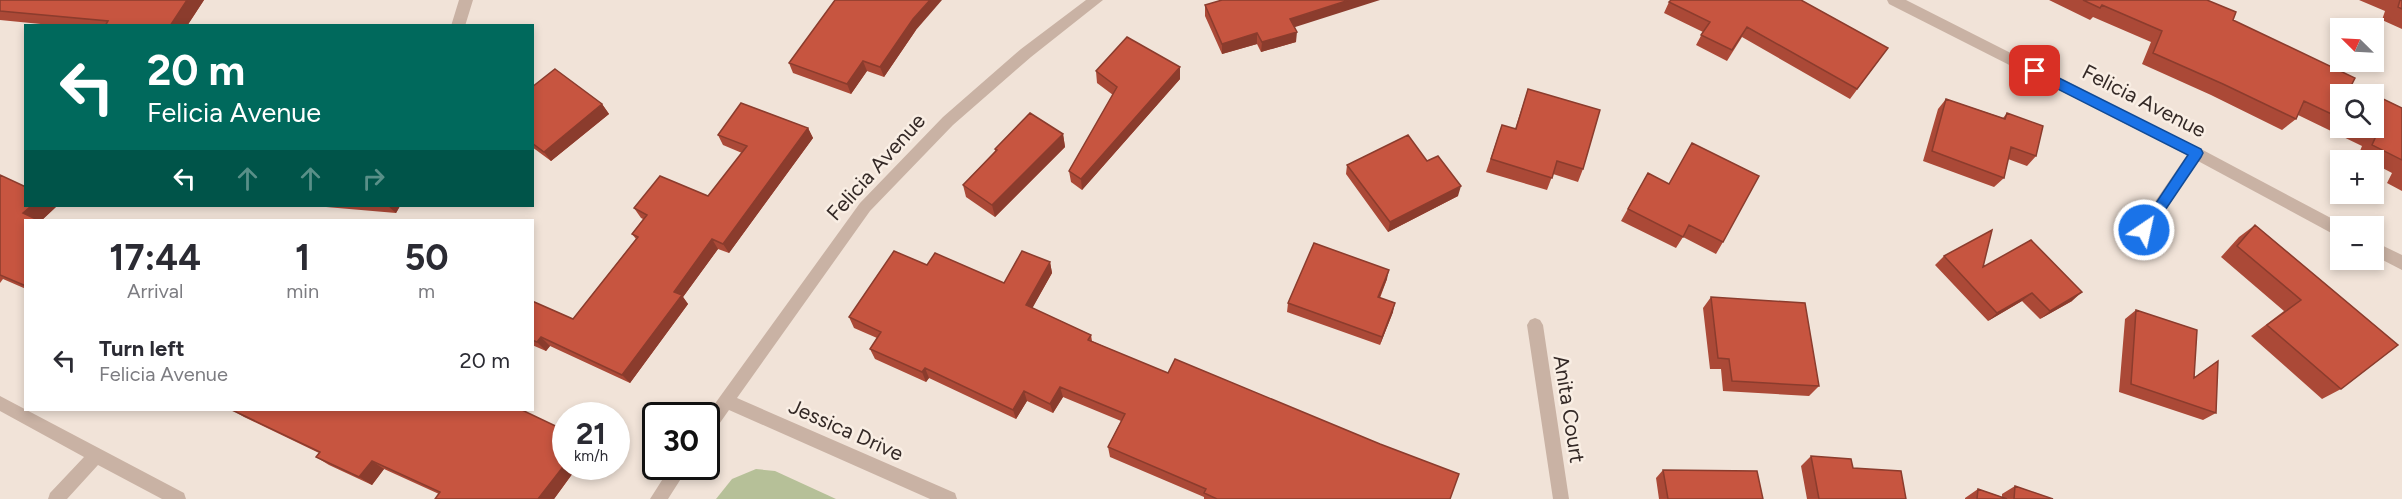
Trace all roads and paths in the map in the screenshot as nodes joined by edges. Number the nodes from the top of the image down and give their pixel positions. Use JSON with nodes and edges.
{"nodes":[{"id":1,"x":466,"y":0,"type":"edge"},
{"id":2,"x":1096,"y":0,"type":"edge"},
{"id":3,"x":1894,"y":0,"type":"edge"},
{"id":4,"x":459,"y":24,"type":"edge"},
{"id":5,"x":2196,"y":153,"type":"junction"},
{"id":6,"x":2330,"y":225,"type":"edge"},
{"id":7,"x":2144,"y":230,"type":"dead end"},
{"id":8,"x":2384,"y":254,"type":"edge"},
{"id":9,"x":2402,"y":263,"type":"edge"},
{"id":10,"x":1535,"y":325,"type":"dead end"},
{"id":11,"x":726,"y":401,"type":"junction"},
{"id":12,"x":0,"y":403,"type":"edge"},
{"id":13,"x":720,"y":409,"type":"edge"},
{"id":14,"x":97,"y":454,"type":"junction"},
{"id":15,"x":671,"y":480,"type":"edge"},
{"id":16,"x":56,"y":499,"type":"edge"},
{"id":17,"x":178,"y":499,"type":"edge"},
{"id":18,"x":658,"y":499,"type":"edge"},
{"id":19,"x":949,"y":499,"type":"edge"},
{"id":20,"x":1561,"y":499,"type":"edge"}],
"edges":[{"from":1,"to":4,"type":"street"},
{"from":2,"to":11,"type":"street","name":"Felicia Avenue"},
{"from":3,"to":5,"type":"street","name":"Felicia Avenue"},
{"from":5,"to":6,"type":"street","name":"Felicia Avenue"},
{"from":5,"to":7,"type":"street"},
{"from":8,"to":9,"type":"street"},
{"from":10,"to":20,"type":"street","name":"Anita Court"},
{"from":11,"to":13,"type":"street","name":"Felicia Avenue"},
{"from":11,"to":19,"type":"street","name":"Jessica Drive"},
{"from":12,"to":14,"type":"street"},
{"from":14,"to":16,"type":"street"},
{"from":14,"to":17,"type":"street"},
{"from":15,"to":18,"type":"street"}]}
